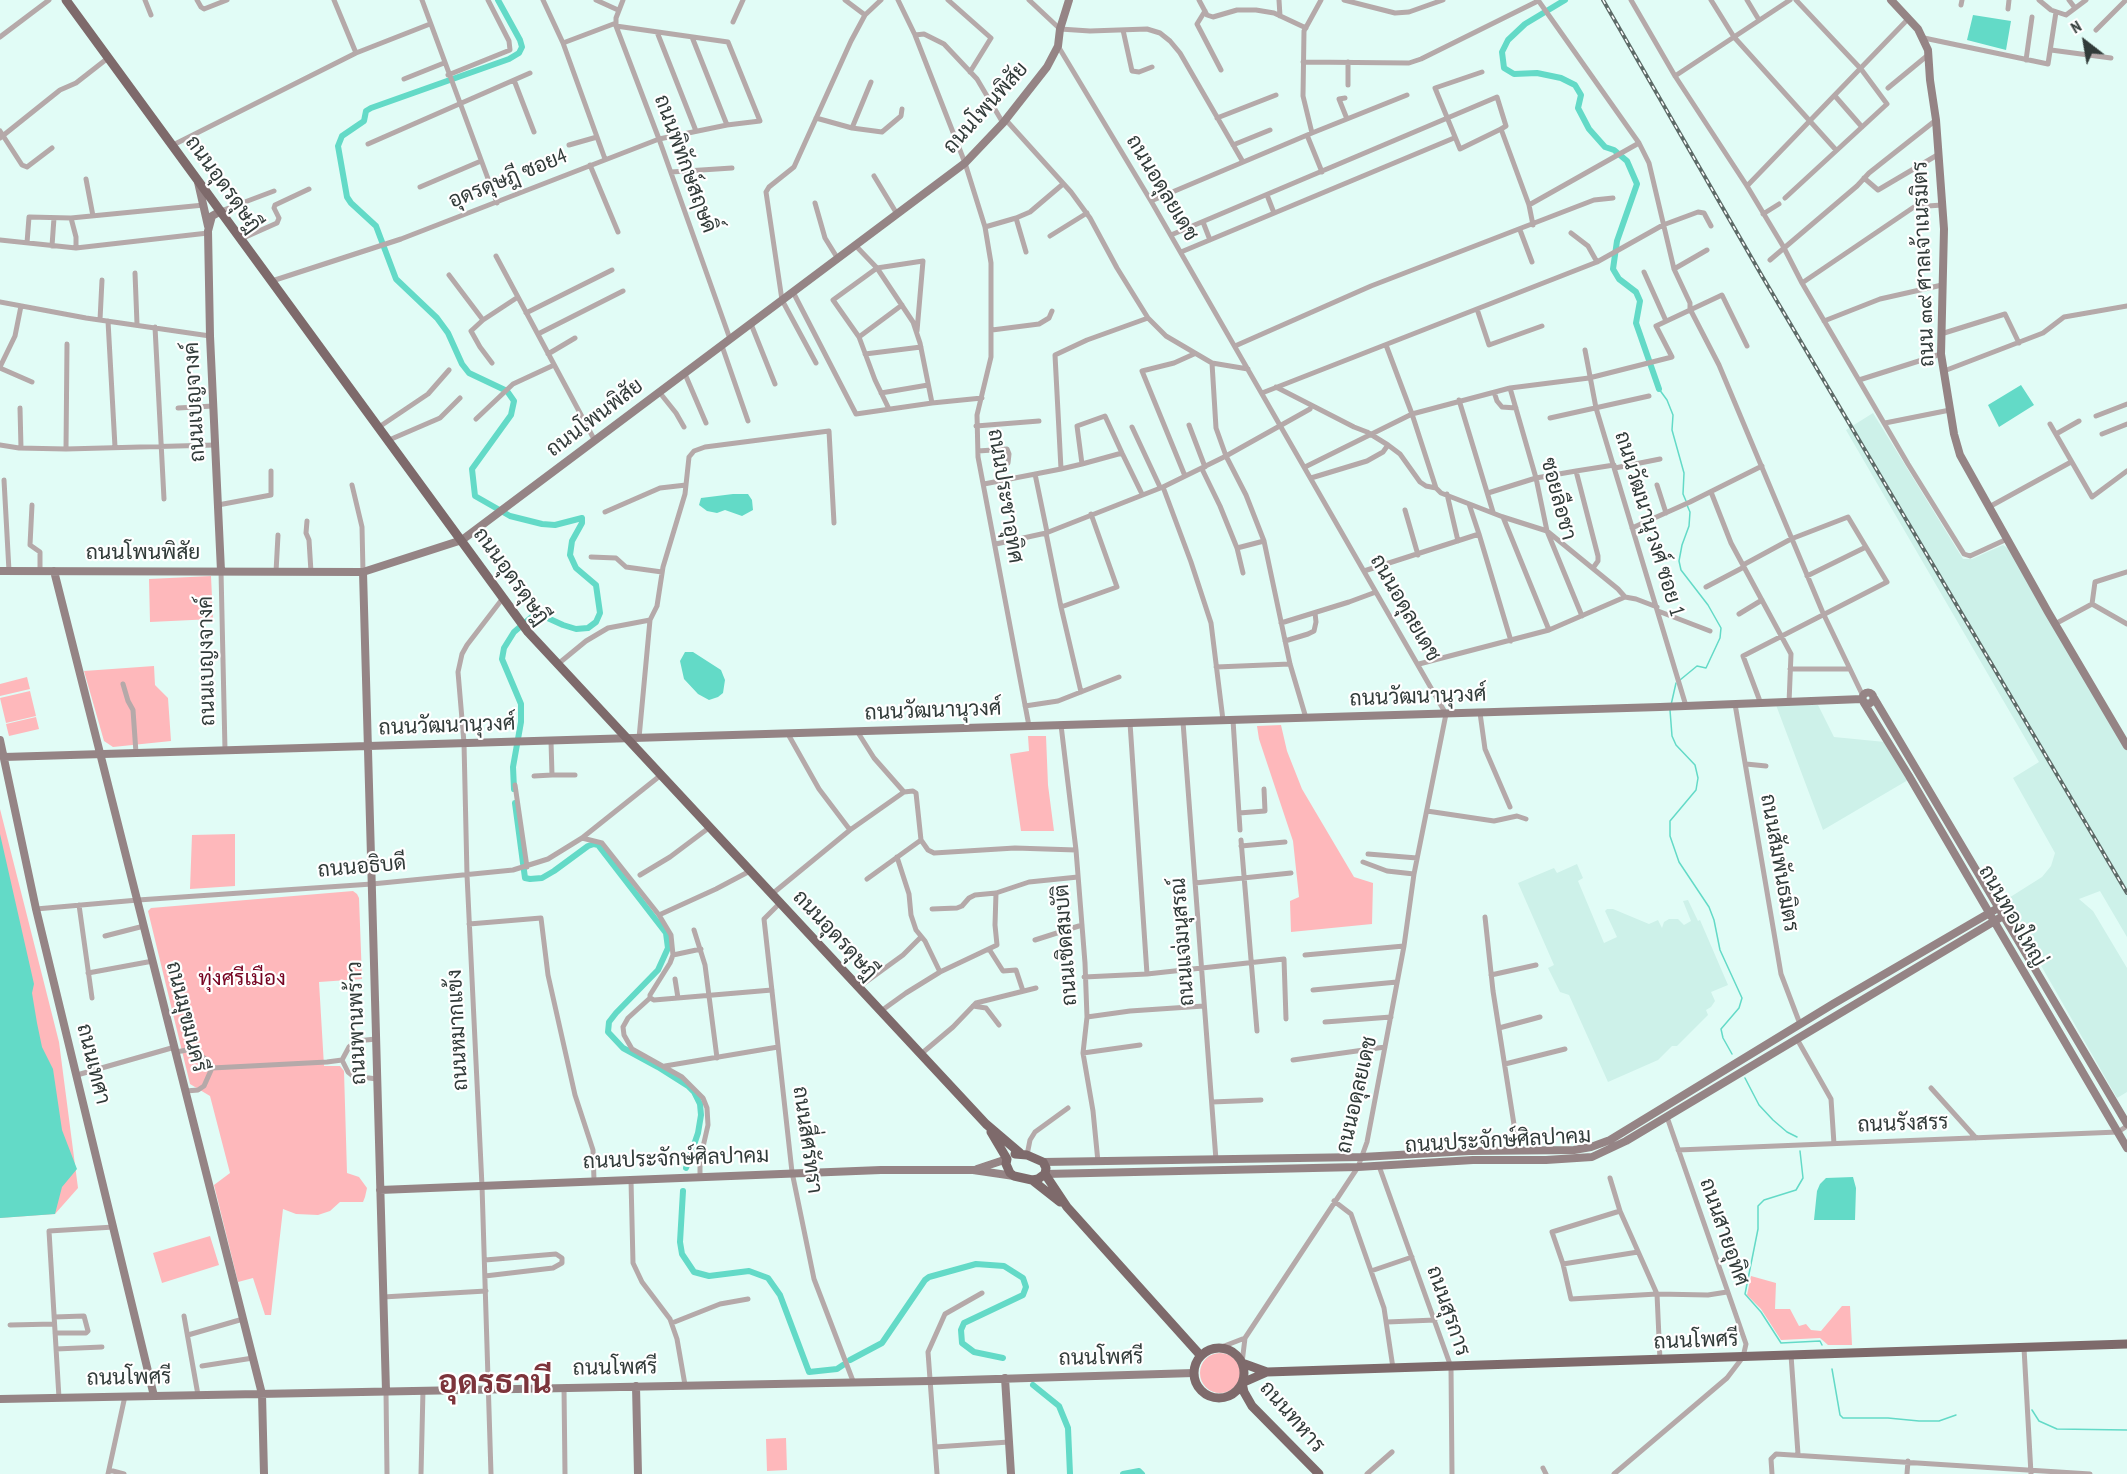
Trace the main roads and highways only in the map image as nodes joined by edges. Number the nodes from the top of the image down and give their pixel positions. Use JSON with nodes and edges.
{"nodes":[{"id":1,"x":66,"y":0,"type":"edge"},
{"id":2,"x":986,"y":1124,"type":"junction"},
{"id":3,"x":1024,"y":1154,"type":"junction"},
{"id":4,"x":1007,"y":1159,"type":"junction"},
{"id":5,"x":1045,"y":1174,"type":"junction"},
{"id":6,"x":1032,"y":1180,"type":"junction"},
{"id":7,"x":1067,"y":1207,"type":"junction"},
{"id":8,"x":2127,"y":1344,"type":"edge"},
{"id":9,"x":1201,"y":1356,"type":"junction"},
{"id":10,"x":1242,"y":1363,"type":"junction"},
{"id":11,"x":1267,"y":1372,"type":"junction"},
{"id":12,"x":1242,"y":1383,"type":"junction"},
{"id":13,"x":1227,"y":1396,"type":"junction"},
{"id":14,"x":1252,"y":1406,"type":"junction"},
{"id":15,"x":1318,"y":1474,"type":"edge"}],
"edges":[{"from":1,"to":2,"type":"main road","name":"ถนนอุดรดุษฎี"},
{"from":2,"to":3,"type":"main road","name":"ถนนอุดรดุษฎี"},
{"from":2,"to":4,"type":"main road","name":"ถนนอุดรดุษฎี"},
{"from":3,"to":4,"type":"main road"},
{"from":3,"to":5,"type":"main road","name":"ถนนอุดรดุษฎี"},
{"from":4,"to":6,"type":"main road","name":"ถนนอุดรดุษฎี"},
{"from":5,"to":6,"type":"main road"},
{"from":5,"to":7,"type":"main road"},
{"from":6,"to":7,"type":"main road"},
{"from":7,"to":9,"type":"main road"},
{"from":8,"to":11,"type":"main road","name":"ถนนโพศรี"},
{"from":9,"to":10,"type":"main road"},
{"from":9,"to":13,"type":"main road"},
{"from":10,"to":11,"type":"main road","name":"ถนนโพศรี"},
{"from":10,"to":12,"type":"main road"},
{"from":11,"to":12,"type":"main road","name":"ถนนโพศรี"},
{"from":12,"to":13,"type":"main road"},
{"from":12,"to":14,"type":"main road","name":"ถนนทหาร"},
{"from":13,"to":14,"type":"main road"},
{"from":14,"to":15,"type":"main road","name":"ถนนทหาร"}]}
